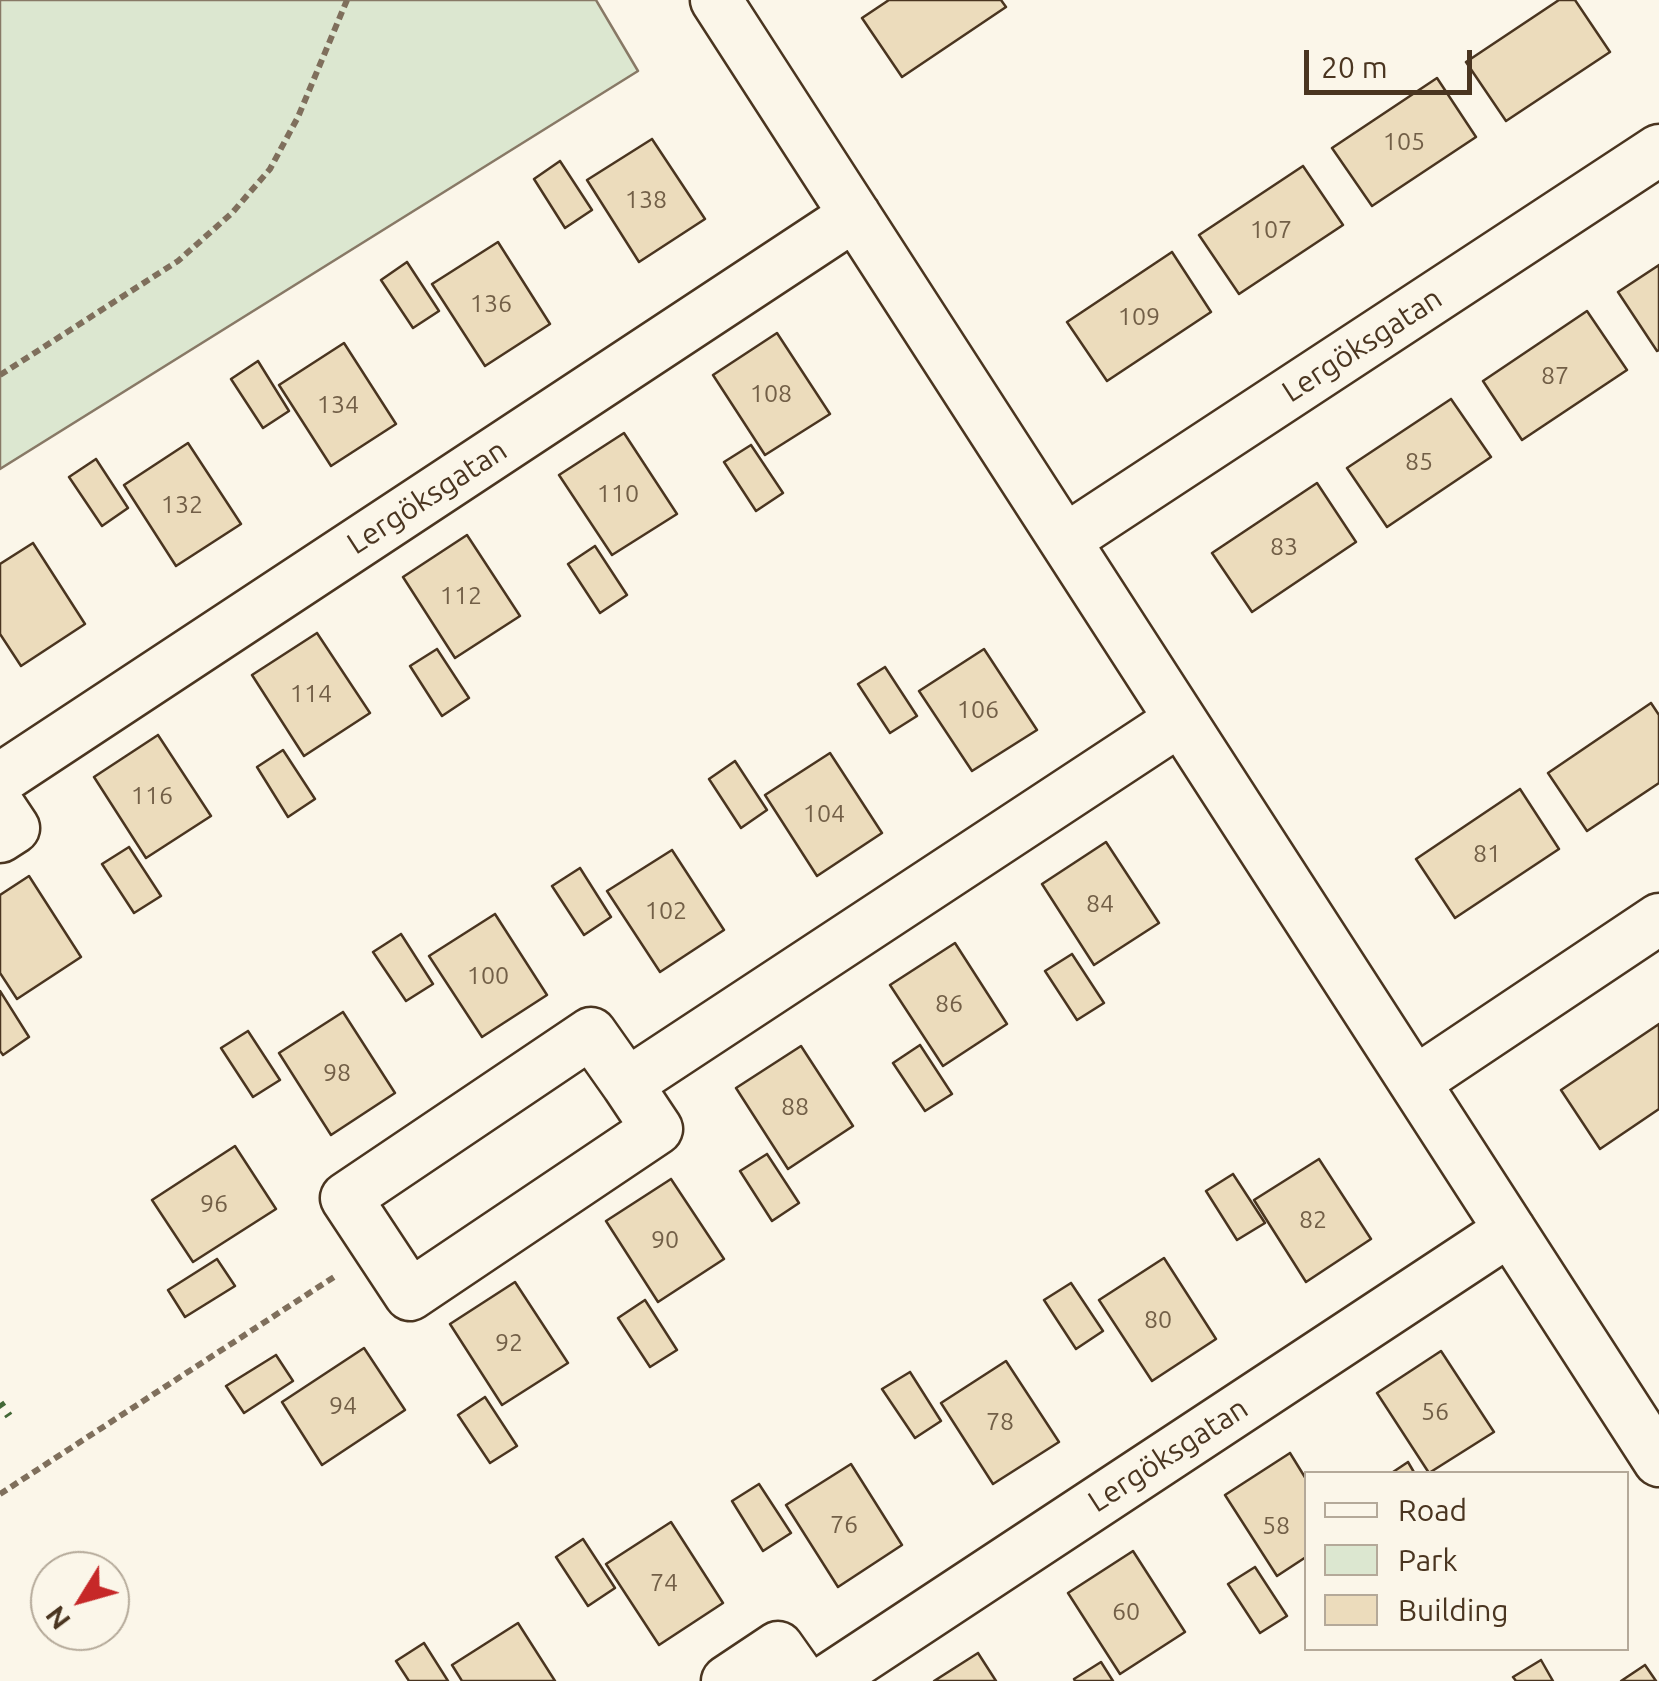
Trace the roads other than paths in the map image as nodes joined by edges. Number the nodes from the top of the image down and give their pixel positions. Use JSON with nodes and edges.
{"nodes":[{"id":1,"x":718,"y":0,"type":"edge"},
{"id":2,"x":1659,"y":150,"type":"edge"},
{"id":3,"x":855,"y":215,"type":"junction"},
{"id":4,"x":1064,"y":540,"type":"junction"},
{"id":5,"x":1180,"y":720,"type":"junction"},
{"id":6,"x":0,"y":779,"type":"edge"},
{"id":7,"x":0,"y":806,"type":"edge"},
{"id":8,"x":0,"y":838,"type":"edge"},
{"id":9,"x":1659,"y":919,"type":"edge"},
{"id":10,"x":1414,"y":1082,"type":"junction"},
{"id":11,"x":627,"y":1084,"type":"junction"},
{"id":12,"x":1510,"y":1230,"type":"junction"},
{"id":13,"x":1659,"y":1462,"type":"edge"},
{"id":14,"x":727,"y":1681,"type":"edge"},
{"id":15,"x":802,"y":1681,"type":"edge"},
{"id":16,"x":826,"y":1681,"type":"edge"}],
"edges":[{"from":1,"to":3,"type":"street"},
{"from":2,"to":4,"type":"street","name":"Lergöksgatan"},
{"from":3,"to":4,"type":"street"},
{"from":3,"to":6,"type":"street","name":"Lergöksgatan"},
{"from":4,"to":5,"type":"street"},
{"from":5,"to":10,"type":"street"},
{"from":5,"to":11,"type":"street"},
{"from":7,"to":8,"type":"street"},
{"from":9,"to":10,"type":"street"},
{"from":10,"to":12,"type":"street"},
{"from":11,"to":11,"type":"street"},
{"from":12,"to":13,"type":"street"},
{"from":12,"to":16,"type":"street","name":"Lergöksgatan"},
{"from":14,"to":15,"type":"street"}]}
